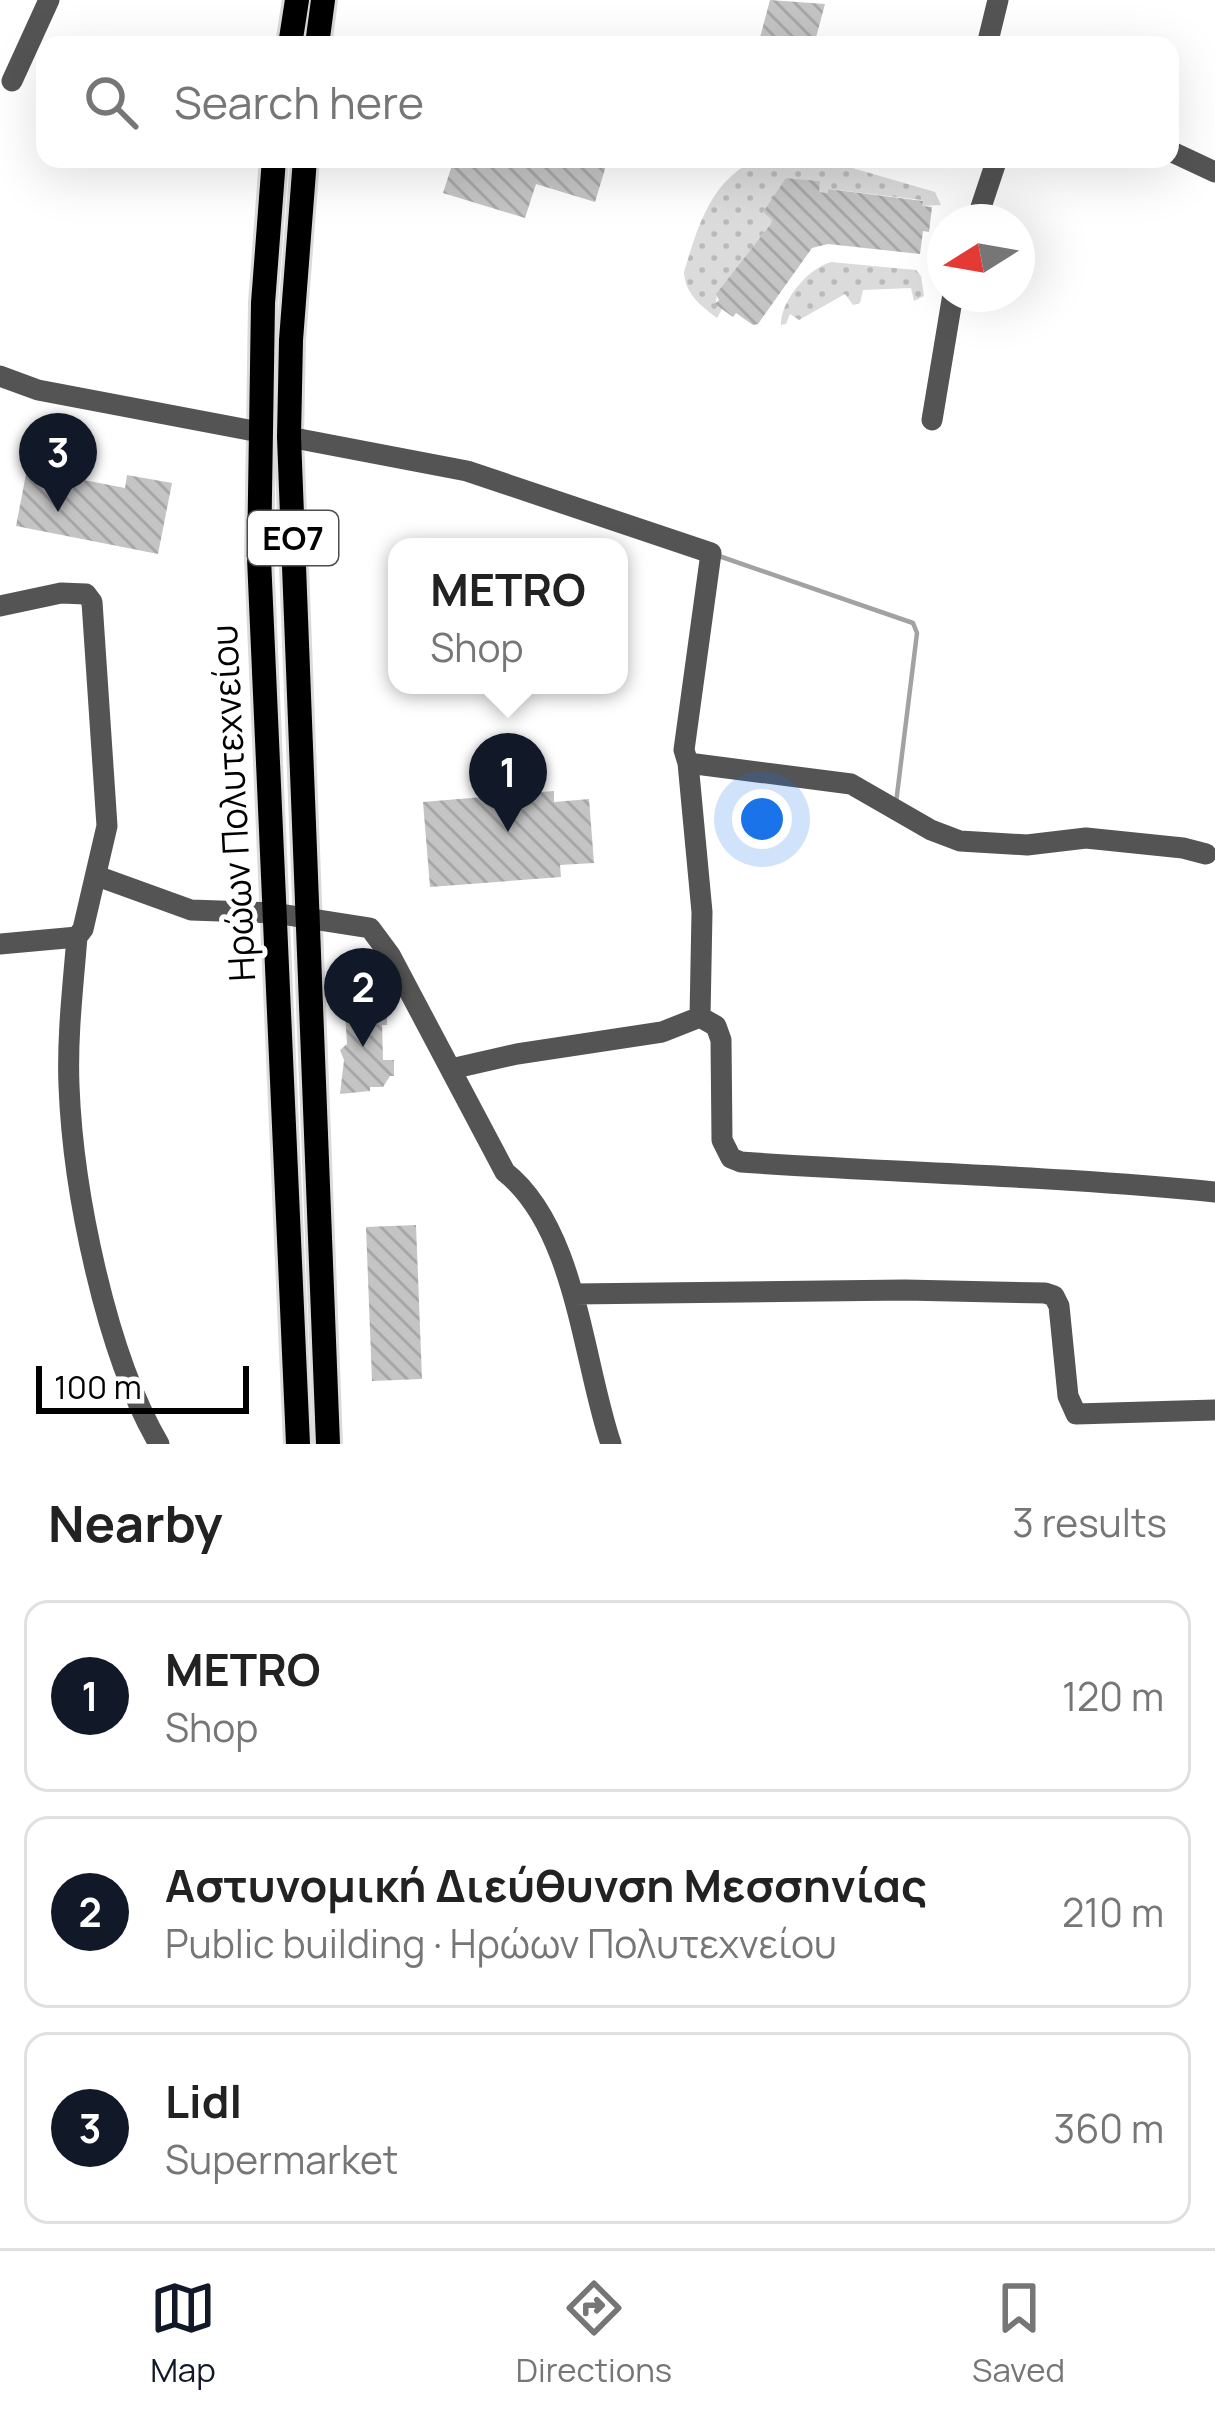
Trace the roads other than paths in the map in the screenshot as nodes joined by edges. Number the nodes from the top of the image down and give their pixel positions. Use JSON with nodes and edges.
{"nodes":[{"id":1,"x":49,"y":0,"type":"edge"},
{"id":2,"x":297,"y":0,"type":"edge"},
{"id":3,"x":322,"y":0,"type":"edge"},
{"id":4,"x":998,"y":0,"type":"edge"},
{"id":5,"x":291,"y":36,"type":"edge"},
{"id":6,"x":318,"y":36,"type":"edge"},
{"id":7,"x":989,"y":36,"type":"edge"},
{"id":8,"x":12,"y":82,"type":"dead end"},
{"id":9,"x":1179,"y":155,"type":"edge"},
{"id":10,"x":273,"y":168,"type":"edge"},
{"id":11,"x":304,"y":168,"type":"edge"},
{"id":12,"x":994,"y":168,"type":"edge"},
{"id":13,"x":1215,"y":172,"type":"edge"},
{"id":14,"x":982,"y":204,"type":"edge"},
{"id":15,"x":950,"y":312,"type":"edge"},
{"id":16,"x":0,"y":376,"type":"edge"},
{"id":17,"x":932,"y":420,"type":"dead end"},
{"id":18,"x":259,"y":432,"type":"junction"},
{"id":19,"x":289,"y":437,"type":"junction"},
{"id":20,"x":0,"y":606,"type":"edge"},
{"id":21,"x":688,"y":763,"type":"junction"},
{"id":22,"x":1206,"y":854,"type":"dead end"},
{"id":23,"x":97,"y":876,"type":"junction"},
{"id":24,"x":274,"y":913,"type":"junction"},
{"id":25,"x":307,"y":917,"type":"junction"},
{"id":26,"x":77,"y":937,"type":"junction"},
{"id":27,"x":0,"y":944,"type":"edge"},
{"id":28,"x":700,"y":1017,"type":"junction"},
{"id":29,"x":451,"y":1069,"type":"junction"},
{"id":30,"x":1215,"y":1192,"type":"edge"},
{"id":31,"x":574,"y":1294,"type":"junction"},
{"id":32,"x":1215,"y":1410,"type":"edge"},
{"id":33,"x":159,"y":1444,"type":"edge"},
{"id":34,"x":298,"y":1444,"type":"edge"},
{"id":35,"x":328,"y":1444,"type":"edge"},
{"id":36,"x":611,"y":1444,"type":"edge"}],
"edges":[{"from":1,"to":8,"type":"street"},
{"from":2,"to":5,"type":"main road"},
{"from":3,"to":6,"type":"main road"},
{"from":4,"to":7,"type":"street"},
{"from":9,"to":13,"type":"street"},
{"from":10,"to":18,"type":"main road","name":"Ηρώων Πολυτεχνείου","number":"ΕΟ7"},
{"from":11,"to":19,"type":"main road","name":"Ηρώων Πολυτεχνείου","number":"ΕΟ7"},
{"from":12,"to":14,"type":"street"},
{"from":15,"to":17,"type":"street"},
{"from":16,"to":18,"type":"street"},
{"from":18,"to":24,"type":"main road","name":"Ηρώων Πολυτεχνείου","number":"ΕΟ7"},
{"from":19,"to":21,"type":"street"},
{"from":19,"to":25,"type":"main road","name":"Ηρώων Πολυτεχνείου","number":"ΕΟ7"},
{"from":20,"to":23,"type":"street"},
{"from":21,"to":22,"type":"street"},
{"from":21,"to":28,"type":"street"},
{"from":23,"to":24,"type":"street"},
{"from":23,"to":26,"type":"street"},
{"from":24,"to":25,"type":"street"},
{"from":24,"to":34,"type":"main road","name":"Ηρώων Πολυτεχνείου","number":"ΕΟ7"},
{"from":25,"to":29,"type":"street"},
{"from":25,"to":35,"type":"main road","name":"Ηρώων Πολυτεχνείου","number":"ΕΟ7"},
{"from":26,"to":27,"type":"street"},
{"from":26,"to":33,"type":"street"},
{"from":28,"to":29,"type":"street"},
{"from":28,"to":30,"type":"street"},
{"from":29,"to":31,"type":"street"},
{"from":31,"to":32,"type":"street"},
{"from":31,"to":36,"type":"street"}]}
